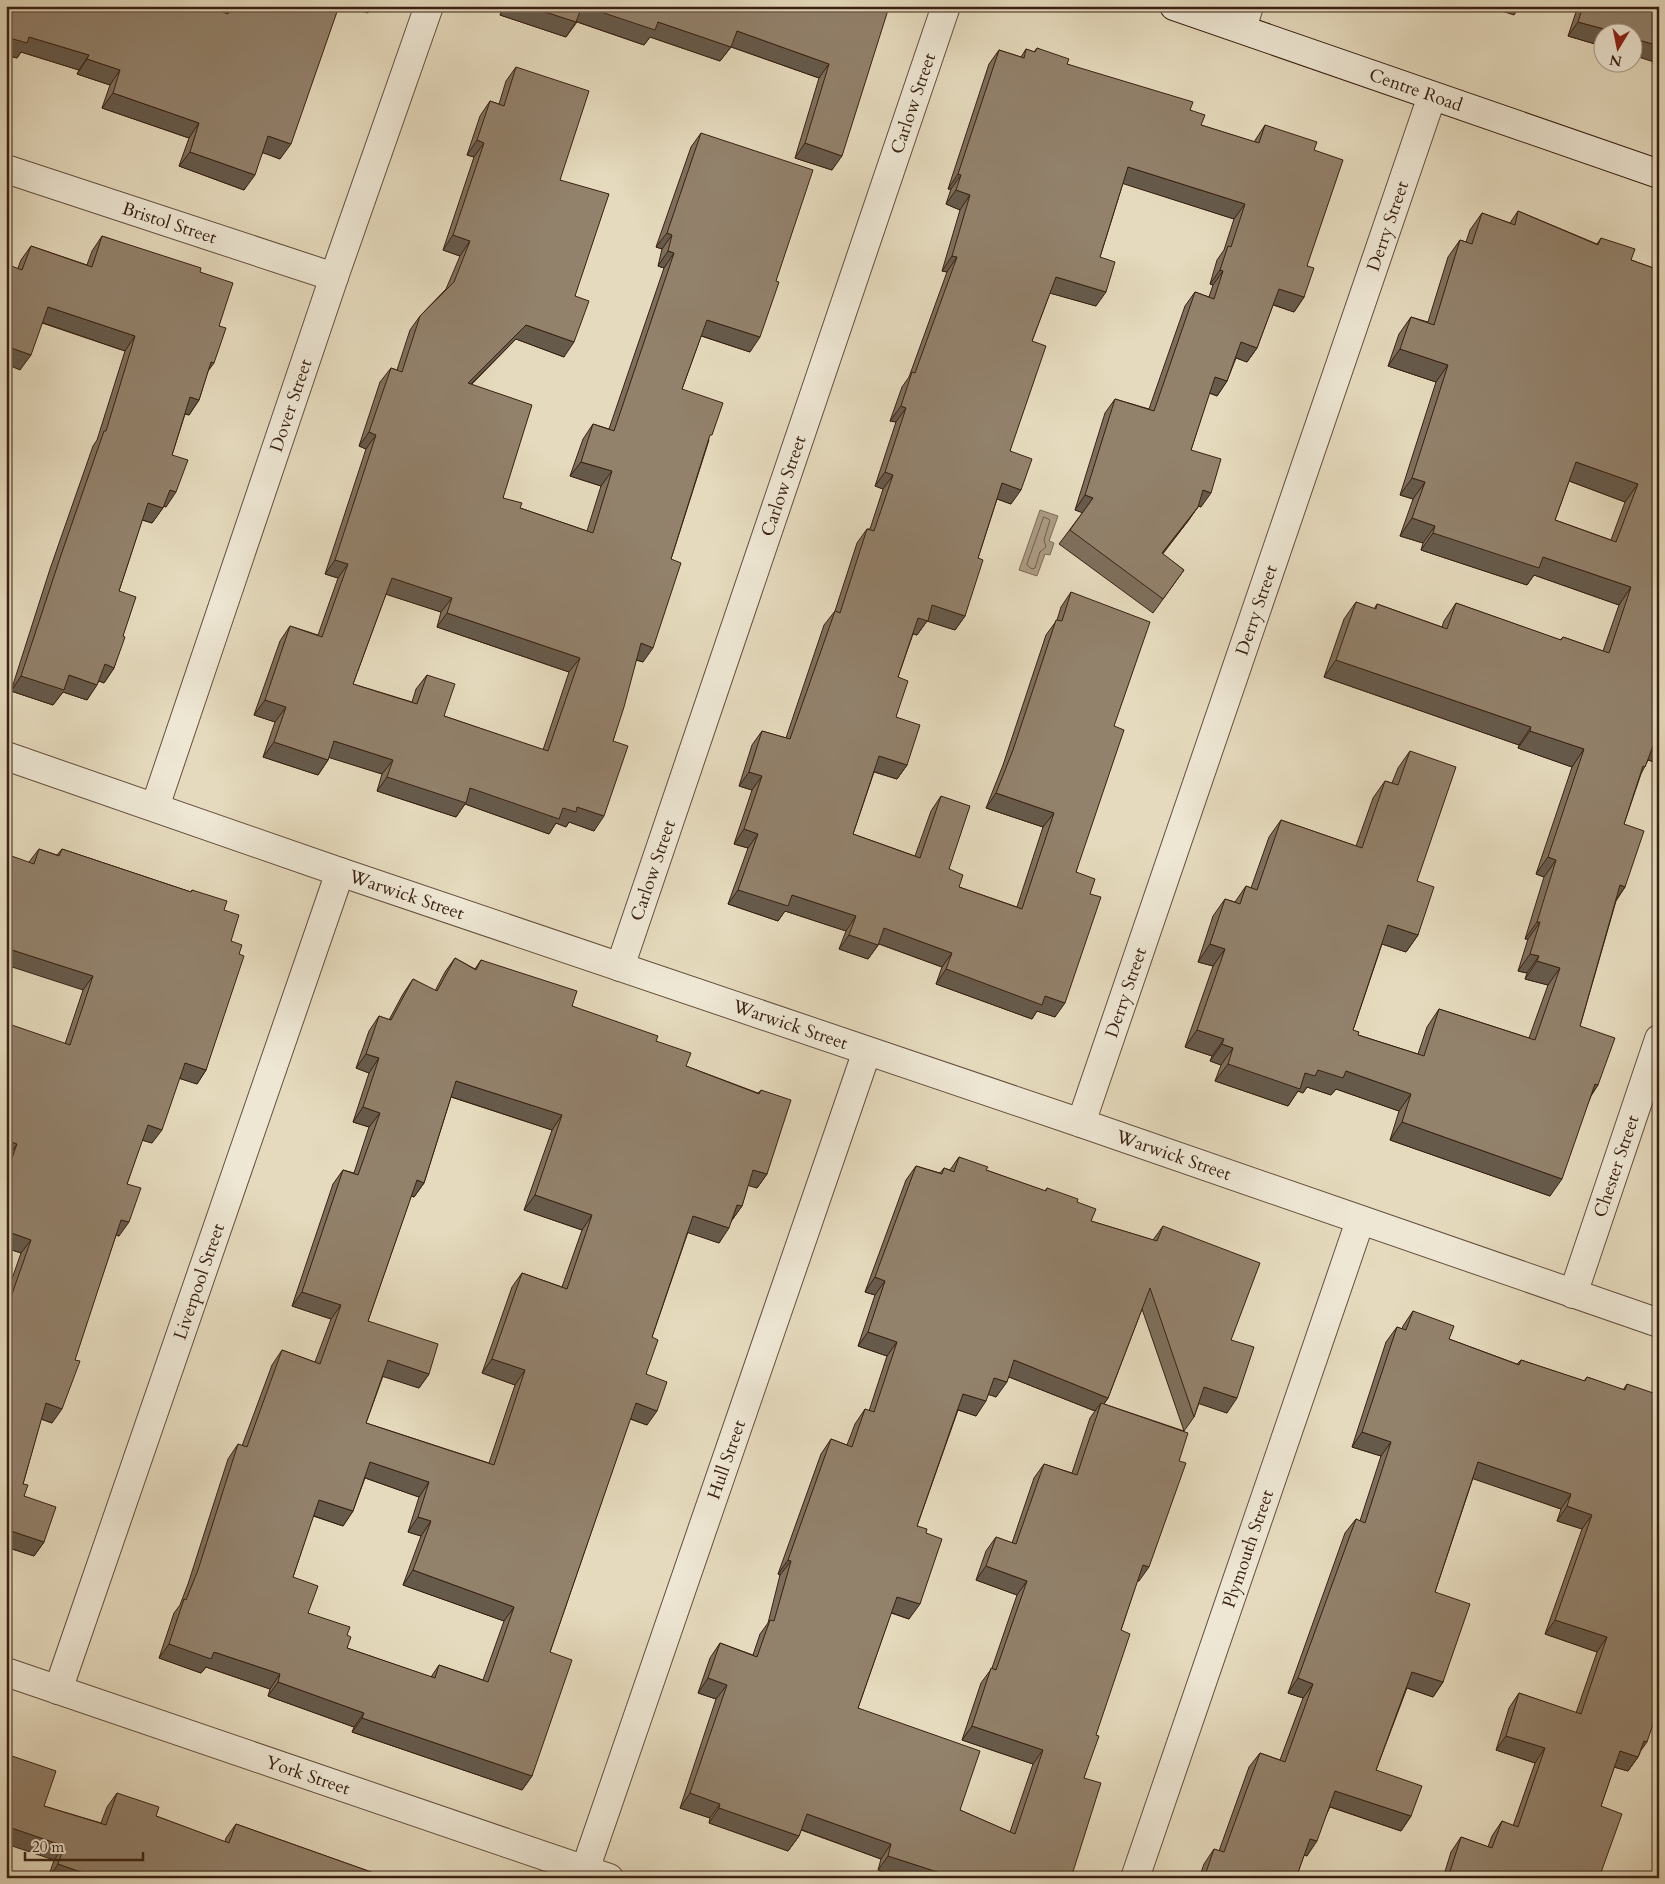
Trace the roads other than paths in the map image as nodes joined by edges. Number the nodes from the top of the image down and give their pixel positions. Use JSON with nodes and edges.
{"nodes":[{"id":1,"x":428,"y":6,"type":"edge"},
{"id":2,"x":946,"y":6,"type":"edge"},
{"id":3,"x":1174,"y":6,"type":"edge"},
{"id":4,"x":1245,"y":18,"type":"edge"},
{"id":5,"x":1432,"y":96,"type":"junction"},
{"id":6,"x":6,"y":169,"type":"edge"},
{"id":7,"x":1659,"y":174,"type":"edge"},
{"id":8,"x":334,"y":277,"type":"junction"},
{"id":9,"x":6,"y":756,"type":"edge"},
{"id":10,"x":155,"y":807,"type":"junction"},
{"id":11,"x":340,"y":872,"type":"junction"},
{"id":12,"x":620,"y":967,"type":"junction"},
{"id":13,"x":1659,"y":1039,"type":"edge"},
{"id":14,"x":867,"y":1052,"type":"junction"},
{"id":15,"x":1081,"y":1123,"type":"junction"},
{"id":16,"x":1360,"y":1222,"type":"junction"},
{"id":17,"x":1572,"y":1294,"type":"junction"},
{"id":18,"x":1659,"y":1323,"type":"edge"},
{"id":19,"x":6,"y":1672,"type":"edge"},
{"id":20,"x":58,"y":1690,"type":"junction"},
{"id":21,"x":597,"y":1874,"type":"edge"},
{"id":22,"x":1135,"y":1878,"type":"edge"}],
"edges":[{"from":1,"to":8,"type":"street","name":"Dover Street"},
{"from":2,"to":12,"type":"street","name":"Carlow Street"},
{"from":3,"to":4,"type":"street","name":"Centre Road"},
{"from":4,"to":5,"type":"street","name":"Centre Road"},
{"from":5,"to":7,"type":"street","name":"Centre Road"},
{"from":5,"to":15,"type":"street","name":"Derry Street"},
{"from":6,"to":8,"type":"street","name":"Bristol Street"},
{"from":8,"to":10,"type":"street","name":"Dover Street"},
{"from":9,"to":10,"type":"street","name":"Warwick Street"},
{"from":10,"to":11,"type":"street","name":"Warwick Street"},
{"from":11,"to":12,"type":"street","name":"Warwick Street"},
{"from":11,"to":20,"type":"street","name":"Liverpool Street"},
{"from":12,"to":14,"type":"street","name":"Warwick Street"},
{"from":13,"to":17,"type":"street","name":"Chester Street"},
{"from":14,"to":15,"type":"street","name":"Warwick Street"},
{"from":14,"to":21,"type":"street","name":"Hull Street"},
{"from":15,"to":16,"type":"street","name":"Warwick Street"},
{"from":16,"to":17,"type":"street","name":"Warwick Street"},
{"from":16,"to":22,"type":"street","name":"Plymouth Street"},
{"from":17,"to":18,"type":"street","name":"Warwick Street"},
{"from":19,"to":20,"type":"street","name":"York Street"},
{"from":20,"to":21,"type":"street","name":"York Street"}]}
